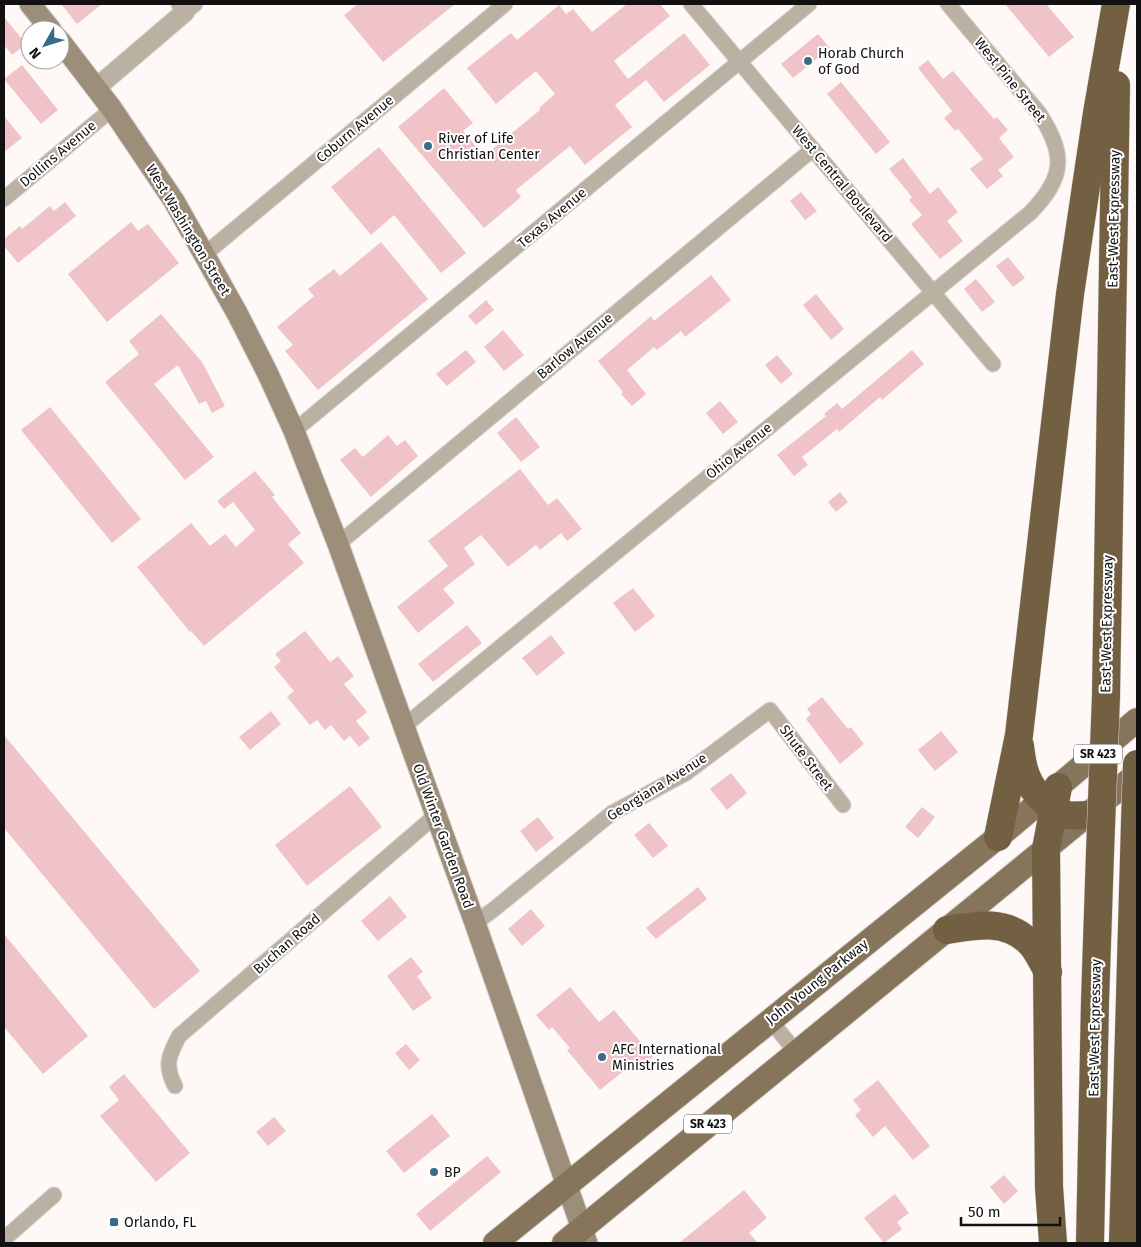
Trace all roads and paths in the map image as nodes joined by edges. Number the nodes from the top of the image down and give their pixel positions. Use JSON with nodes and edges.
{"nodes":[{"id":1,"x":30,"y":4,"type":"edge"},
{"id":2,"x":505,"y":4,"type":"edge"},
{"id":3,"x":691,"y":4,"type":"edge"},
{"id":4,"x":810,"y":4,"type":"edge"},
{"id":5,"x":948,"y":4,"type":"edge"},
{"id":6,"x":1117,"y":4,"type":"edge"},
{"id":7,"x":187,"y":7,"type":"edge"},
{"id":8,"x":43,"y":20,"type":"edge"},
{"id":9,"x":70,"y":55,"type":"edge"},
{"id":10,"x":739,"y":63,"type":"junction"},
{"id":11,"x":96,"y":88,"type":"junction"},
{"id":12,"x":112,"y":110,"type":"junction"},
{"id":13,"x":813,"y":149,"type":"junction"},
{"id":14,"x":1058,"y":164,"type":"joint"},
{"id":15,"x":4,"y":199,"type":"edge"},
{"id":16,"x":205,"y":254,"type":"junction"},
{"id":17,"x":933,"y":291,"type":"junction"},
{"id":18,"x":994,"y":364,"type":"dead end"},
{"id":19,"x":294,"y":431,"type":"junction"},
{"id":20,"x":338,"y":544,"type":"junction"},
{"id":21,"x":770,"y":710,"type":"joint"},
{"id":22,"x":1137,"y":720,"type":"edge"},
{"id":23,"x":403,"y":727,"type":"junction"},
{"id":24,"x":1018,"y":734,"type":"junction"},
{"id":25,"x":1137,"y":764,"type":"edge"},
{"id":26,"x":1137,"y":774,"type":"edge"},
{"id":27,"x":1052,"y":799,"type":"junction"},
{"id":28,"x":843,"y":805,"type":"dead end"},
{"id":29,"x":1088,"y":815,"type":"junction"},
{"id":30,"x":435,"y":816,"type":"junction"},
{"id":31,"x":998,"y":837,"type":"junction"},
{"id":32,"x":1046,"y":849,"type":"junction"},
{"id":33,"x":475,"y":923,"type":"junction"},
{"id":34,"x":947,"y":930,"type":"junction"},
{"id":35,"x":1048,"y":972,"type":"junction"},
{"id":36,"x":770,"y":1020,"type":"junction"},
{"id":37,"x":796,"y":1052,"type":"junction"},
{"id":38,"x":175,"y":1086,"type":"dead end"},
{"id":39,"x":567,"y":1185,"type":"junction"},
{"id":40,"x":54,"y":1195,"type":"dead end"},
{"id":41,"x":578,"y":1238,"type":"edge"},
{"id":42,"x":4,"y":1239,"type":"edge"},
{"id":43,"x":496,"y":1243,"type":"edge"},
{"id":44,"x":1053,"y":1243,"type":"edge"},
{"id":45,"x":1090,"y":1243,"type":"edge"},
{"id":46,"x":1123,"y":1243,"type":"edge"}],
"edges":[{"from":1,"to":8,"type":"main road"},
{"from":2,"to":16,"type":"street","name":"Coburn Avenue"},
{"from":3,"to":10,"type":"street","name":"West Central Boulevard"},
{"from":4,"to":10,"type":"street","name":"Texas Avenue"},
{"from":5,"to":14,"type":"street","name":"West Pine Street"},
{"from":6,"to":24,"type":"highway"},
{"from":6,"to":45,"type":"highway","name":"East-West Expressway","bridge":true},
{"from":7,"to":11,"type":"street"},
{"from":9,"to":11,"type":"main road","name":"West Washington Street"},
{"from":10,"to":13,"type":"street","name":"West Central Boulevard"},
{"from":10,"to":19,"type":"street","name":"Texas Avenue"},
{"from":11,"to":12,"type":"main road","name":"West Washington Street"},
{"from":12,"to":15,"type":"street","name":"Dollins Avenue"},
{"from":12,"to":16,"type":"main road","name":"West Washington Street"},
{"from":13,"to":17,"type":"street","name":"West Central Boulevard"},
{"from":13,"to":20,"type":"street","name":"Barlow Avenue"},
{"from":14,"to":17,"type":"street","name":"Ohio Avenue"},
{"from":16,"to":19,"type":"main road","name":"West Washington Street"},
{"from":17,"to":18,"type":"street","name":"West Central Boulevard"},
{"from":17,"to":23,"type":"street","name":"Ohio Avenue"},
{"from":19,"to":20,"type":"main road","name":"Old Winter Garden Road"},
{"from":20,"to":23,"type":"main road","name":"Old Winter Garden Road"},
{"from":21,"to":28,"type":"street","name":"Shute Street"},
{"from":21,"to":33,"type":"street","name":"Georgiana Avenue"},
{"from":22,"to":27,"type":"main road","name":"John Young Parkway","number":"SR 423"},
{"from":23,"to":30,"type":"main road","name":"Old Winter Garden Road"},
{"from":24,"to":27,"type":"highway"},
{"from":24,"to":31,"type":"highway"},
{"from":25,"to":46,"type":"highway","bridge":true},
{"from":26,"to":29,"type":"main road","number":"SR 423"},
{"from":27,"to":29,"type":"highway"},
{"from":27,"to":31,"type":"main road","name":"John Young Parkway","number":"SR 423"},
{"from":27,"to":32,"type":"highway"},
{"from":29,"to":32,"type":"main road","number":"SR 423"},
{"from":30,"to":33,"type":"main road","name":"Old Winter Garden Road"},
{"from":30,"to":38,"type":"street","name":"Buchan Road"},
{"from":31,"to":36,"type":"main road","name":"John Young Parkway","number":"SR 423"},
{"from":32,"to":34,"type":"main road","number":"SR 423"},
{"from":32,"to":35,"type":"highway"},
{"from":33,"to":39,"type":"main road","name":"Old Winter Garden Road"},
{"from":34,"to":35,"type":"highway"},
{"from":34,"to":37,"type":"main road","number":"SR 423"},
{"from":35,"to":44,"type":"highway"},
{"from":36,"to":37,"type":"street"},
{"from":36,"to":39,"type":"main road","name":"John Young Parkway","number":"SR 423"},
{"from":37,"to":41,"type":"main road","number":"SR 423"},
{"from":39,"to":41,"type":"main road","name":"Old Winter Garden Road"},
{"from":39,"to":43,"type":"main road","name":"John Young Parkway","number":"SR 423"},
{"from":40,"to":42,"type":"street"}]}
